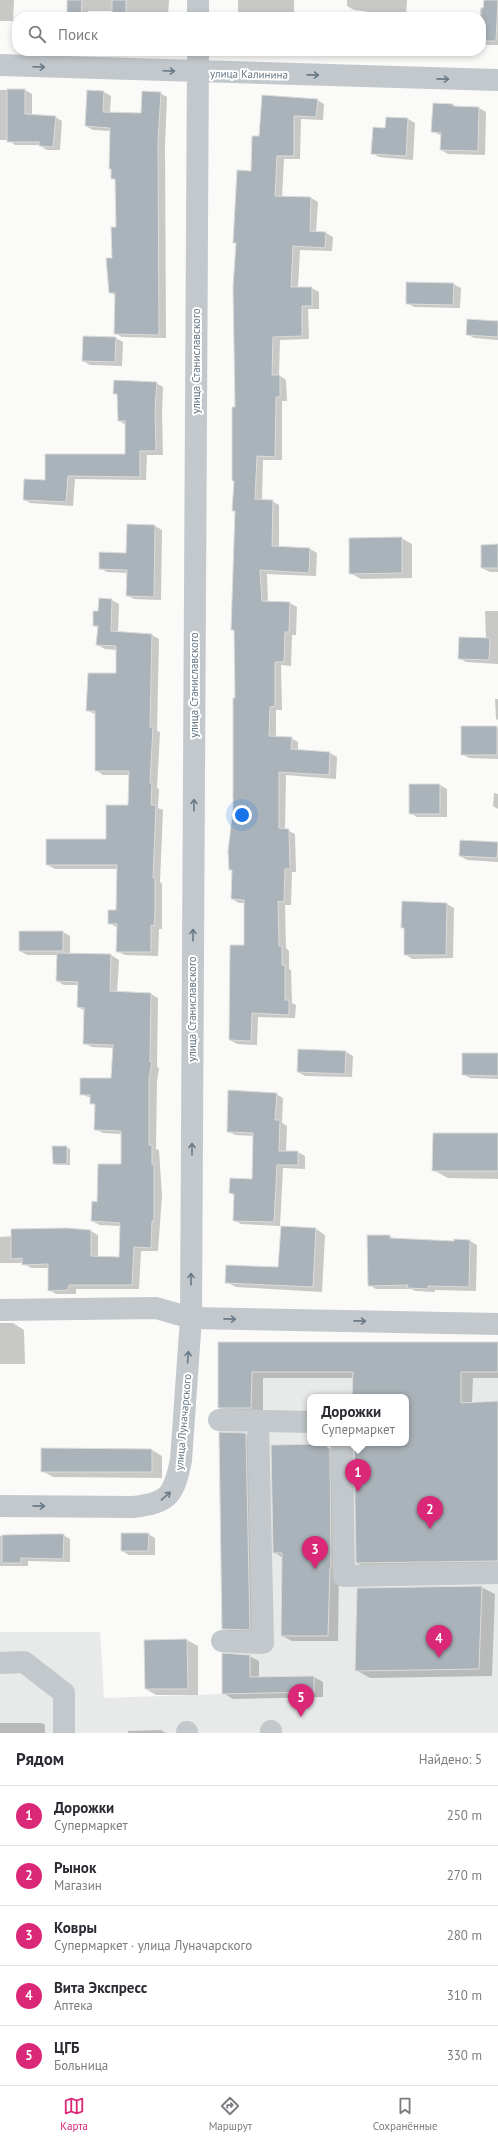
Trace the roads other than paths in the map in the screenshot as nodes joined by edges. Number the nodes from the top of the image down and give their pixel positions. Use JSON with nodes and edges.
{"nodes":[{"id":1,"x":198,"y":0,"type":"edge"},
{"id":2,"x":198,"y":12,"type":"edge"},
{"id":3,"x":198,"y":56,"type":"edge"},
{"id":4,"x":0,"y":65,"type":"edge"},
{"id":5,"x":198,"y":72,"type":"junction"},
{"id":6,"x":498,"y":80,"type":"edge"},
{"id":7,"x":0,"y":1310,"type":"edge"},
{"id":8,"x":191,"y":1318,"type":"junction"},
{"id":9,"x":498,"y":1324,"type":"edge"},
{"id":10,"x":219,"y":1420,"type":"dead end"},
{"id":11,"x":258,"y":1421,"type":"junction"},
{"id":12,"x":307,"y":1422,"type":"edge"},
{"id":13,"x":342,"y":1446,"type":"edge"},
{"id":14,"x":0,"y":1506,"type":"edge"},
{"id":15,"x":498,"y":1573,"type":"edge"},
{"id":16,"x":222,"y":1641,"type":"dead end"},
{"id":17,"x":0,"y":1663,"type":"edge"},
{"id":18,"x":64,"y":1733,"type":"edge"}],
"edges":[{"from":1,"to":2,"type":"street"},
{"from":3,"to":5,"type":"street","name":"улица Станиславского"},
{"from":4,"to":5,"type":"street","name":"улица Калинина","one_way":true},
{"from":5,"to":6,"type":"street","name":"улица Калинина","one_way":true},
{"from":8,"to":5,"type":"street","name":"улица Станиславского","one_way":true},
{"from":7,"to":8,"type":"street"},
{"from":8,"to":9,"type":"street","one_way":true},
{"from":14,"to":8,"type":"street","name":"улица Луначарского","one_way":true},
{"from":10,"to":11,"type":"street"},
{"from":11,"to":12,"type":"street"},
{"from":11,"to":16,"type":"street"},
{"from":13,"to":15,"type":"street"},
{"from":17,"to":18,"type":"street"}]}
